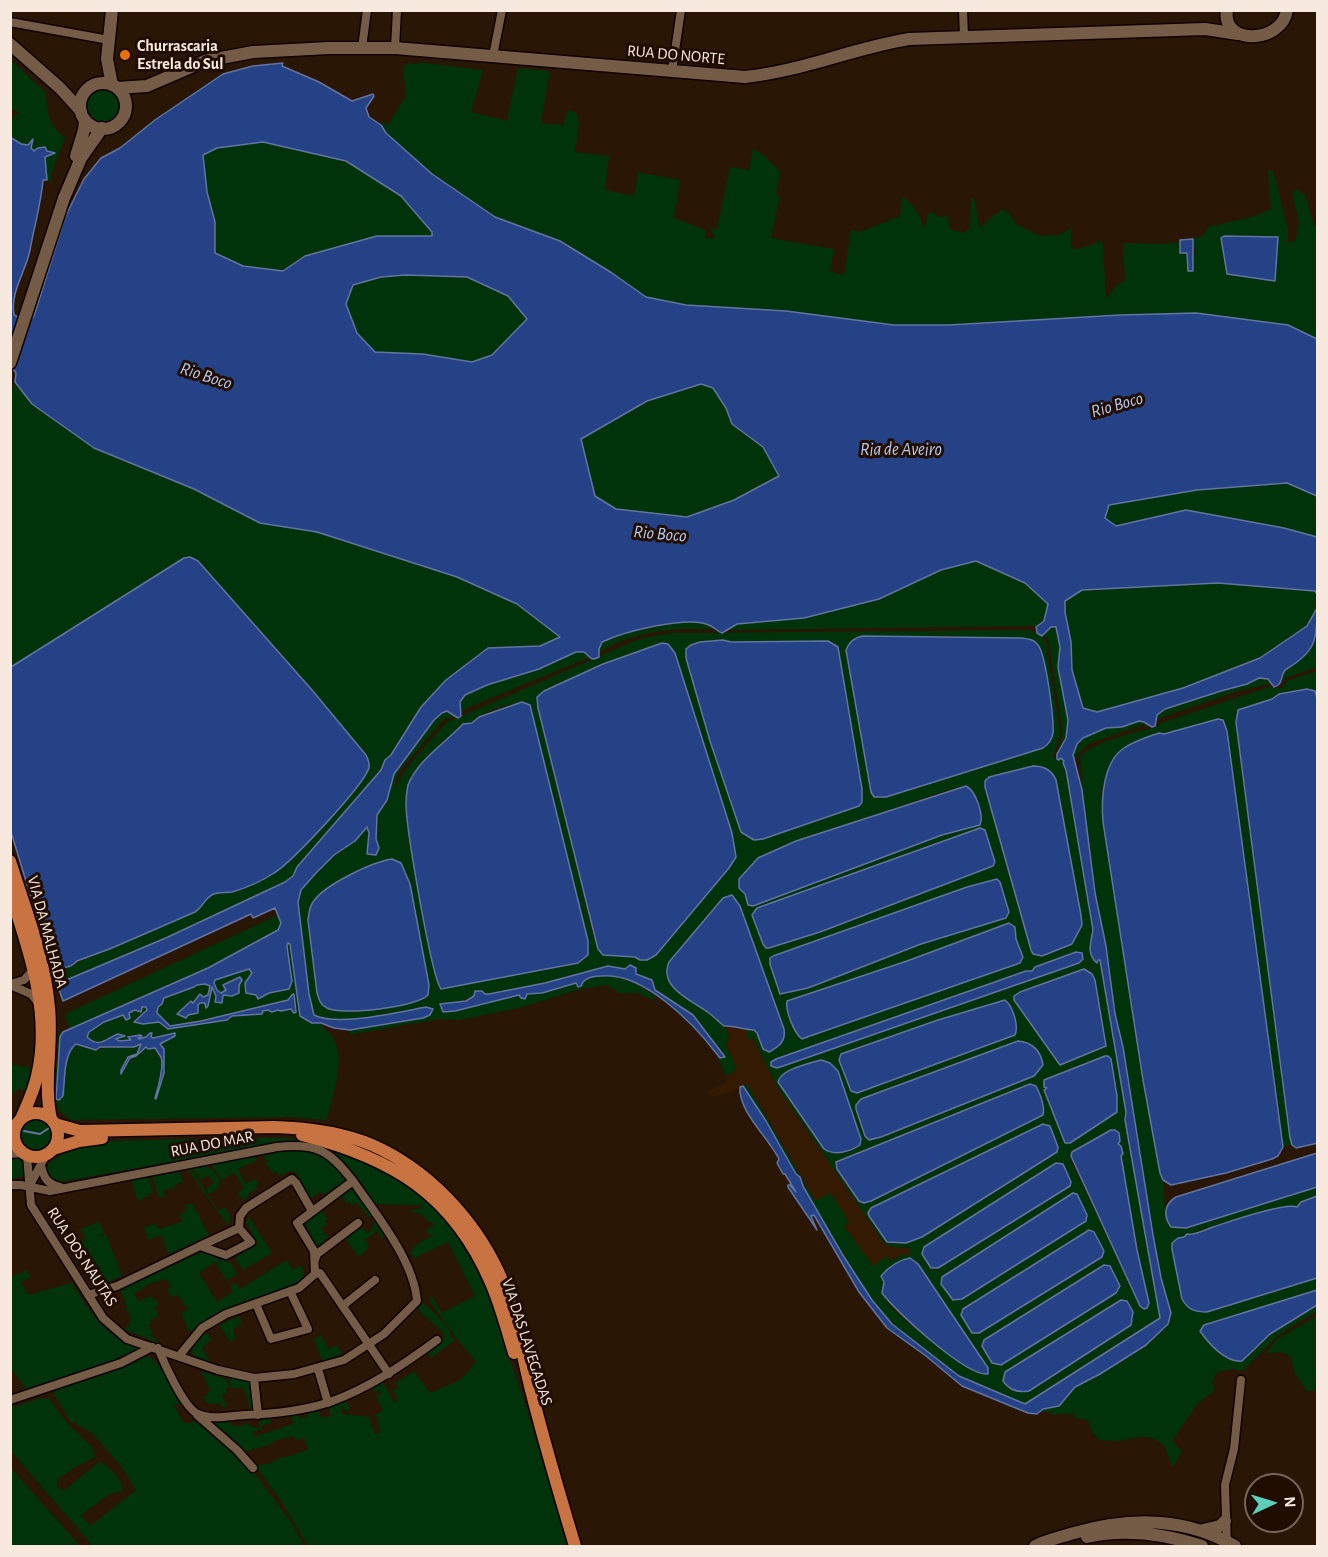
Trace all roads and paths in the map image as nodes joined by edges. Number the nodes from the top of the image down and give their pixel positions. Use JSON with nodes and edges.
{"nodes":[{"id":1,"x":112,"y":10,"type":"edge"},
{"id":2,"x":367,"y":10,"type":"edge"},
{"id":3,"x":398,"y":10,"type":"edge"},
{"id":4,"x":502,"y":10,"type":"edge"},
{"id":5,"x":681,"y":10,"type":"edge"},
{"id":6,"x":963,"y":10,"type":"edge"},
{"id":7,"x":1297,"y":10,"type":"edge"},
{"id":8,"x":1226,"y":12,"type":"edge"},
{"id":9,"x":1286,"y":15,"type":"edge"},
{"id":10,"x":10,"y":22,"type":"edge"},
{"id":11,"x":1205,"y":29,"type":"junction"},
{"id":12,"x":1238,"y":34,"type":"junction"},
{"id":13,"x":964,"y":36,"type":"junction"},
{"id":14,"x":109,"y":40,"type":"junction"},
{"id":15,"x":10,"y":44,"type":"edge"},
{"id":16,"x":362,"y":48,"type":"junction"},
{"id":17,"x":395,"y":48,"type":"junction"},
{"id":18,"x":493,"y":56,"type":"junction"},
{"id":19,"x":107,"y":59,"type":"junction"},
{"id":20,"x":672,"y":71,"type":"junction"},
{"id":21,"x":115,"y":86,"type":"junction"},
{"id":22,"x":147,"y":86,"type":"junction"},
{"id":23,"x":60,"y":88,"type":"junction"},
{"id":24,"x":90,"y":88,"type":"junction"},
{"id":25,"x":126,"y":107,"type":"junction"},
{"id":26,"x":83,"y":116,"type":"junction"},
{"id":27,"x":102,"y":128,"type":"junction"},
{"id":28,"x":27,"y":303,"type":"junction"},
{"id":29,"x":10,"y":350,"type":"edge"},
{"id":30,"x":10,"y":363,"type":"edge"},
{"id":31,"x":10,"y":861,"type":"edge"},
{"id":32,"x":10,"y":892,"type":"edge"},
{"id":33,"x":34,"y":969,"type":"junction"},
{"id":34,"x":10,"y":984,"type":"edge"},
{"id":35,"x":39,"y":1004,"type":"junction"},
{"id":36,"x":53,"y":1121,"type":"junction"},
{"id":37,"x":16,"y":1125,"type":"edge"},
{"id":38,"x":316,"y":1139,"type":"junction"},
{"id":39,"x":19,"y":1153,"type":"edge"},
{"id":40,"x":47,"y":1156,"type":"junction"},
{"id":41,"x":353,"y":1181,"type":"junction"},
{"id":42,"x":10,"y":1185,"type":"edge"},
{"id":43,"x":30,"y":1187,"type":"junction"},
{"id":44,"x":64,"y":1187,"type":"junction"},
{"id":45,"x":454,"y":1206,"type":"junction"},
{"id":46,"x":312,"y":1211,"type":"junction"},
{"id":47,"x":358,"y":1223,"type":"dead end"},
{"id":48,"x":239,"y":1228,"type":"junction"},
{"id":49,"x":200,"y":1246,"type":"junction"},
{"id":50,"x":315,"y":1261,"type":"junction"},
{"id":51,"x":315,"y":1274,"type":"junction"},
{"id":52,"x":375,"y":1280,"type":"dead end"},
{"id":53,"x":290,"y":1291,"type":"junction"},
{"id":54,"x":495,"y":1293,"type":"junction"},
{"id":55,"x":88,"y":1295,"type":"junction"},
{"id":56,"x":417,"y":1301,"type":"joint"},
{"id":57,"x":256,"y":1304,"type":"junction"},
{"id":58,"x":345,"y":1308,"type":"junction"},
{"id":59,"x":437,"y":1340,"type":"dead end"},
{"id":60,"x":369,"y":1344,"type":"junction"},
{"id":61,"x":155,"y":1348,"type":"junction"},
{"id":62,"x":179,"y":1356,"type":"junction"},
{"id":63,"x":318,"y":1369,"type":"junction"},
{"id":64,"x":389,"y":1374,"type":"junction"},
{"id":65,"x":254,"y":1378,"type":"junction"},
{"id":66,"x":1241,"y":1380,"type":"dead end"},
{"id":67,"x":10,"y":1400,"type":"edge"},
{"id":68,"x":328,"y":1402,"type":"junction"},
{"id":69,"x":196,"y":1414,"type":"junction"},
{"id":70,"x":258,"y":1414,"type":"junction"},
{"id":71,"x":253,"y":1468,"type":"dead end"},
{"id":72,"x":1225,"y":1521,"type":"junction"},
{"id":73,"x":1203,"y":1530,"type":"junction"},
{"id":74,"x":1230,"y":1545,"type":"edge"},
{"id":75,"x":573,"y":1546,"type":"edge"},
{"id":76,"x":1035,"y":1546,"type":"edge"},
{"id":77,"x":1051,"y":1546,"type":"edge"},
{"id":78,"x":1202,"y":1546,"type":"edge"}],
"edges":[{"from":1,"to":14,"type":"main road"},
{"from":2,"to":16,"type":"street"},
{"from":3,"to":17,"type":"street"},
{"from":4,"to":18,"type":"street"},
{"from":5,"to":20,"type":"street"},
{"from":6,"to":13,"type":"street"},
{"from":7,"to":9,"type":"main road"},
{"from":8,"to":11,"type":"main road"},
{"from":8,"to":12,"type":"main road"},
{"from":9,"to":12,"type":"main road","name":"RUA DO NORTE"},
{"from":10,"to":14,"type":"street"},
{"from":11,"to":12,"type":"main road","name":"RUA DO NORTE"},
{"from":11,"to":13,"type":"main road","name":"RUA DO NORTE"},
{"from":13,"to":20,"type":"main road","name":"RUA DO NORTE"},
{"from":14,"to":19,"type":"main road"},
{"from":15,"to":23,"type":"main road"},
{"from":16,"to":17,"type":"main road","name":"RUA DO NORTE"},
{"from":16,"to":22,"type":"main road","name":"RUA DO NORTE"},
{"from":17,"to":18,"type":"main road","name":"RUA DO NORTE"},
{"from":18,"to":20,"type":"main road","name":"RUA DO NORTE"},
{"from":19,"to":21,"type":"main road"},
{"from":19,"to":24,"type":"main road"},
{"from":21,"to":22,"type":"main road","name":"RUA DO NORTE"},
{"from":21,"to":24,"type":"main road"},
{"from":21,"to":25,"type":"main road"},
{"from":22,"to":25,"type":"main road","name":"RUA DO NORTE"},
{"from":23,"to":24,"type":"main road"},
{"from":23,"to":26,"type":"main road"},
{"from":24,"to":26,"type":"main road"},
{"from":25,"to":27,"type":"main road"},
{"from":26,"to":27,"type":"main road"},
{"from":26,"to":28,"type":"main road"},
{"from":27,"to":28,"type":"main road"},
{"from":28,"to":29,"type":"main road"},
{"from":28,"to":30,"type":"main road"},
{"from":31,"to":36,"type":"main road","name":"VIA DA MALHADA"},
{"from":32,"to":33,"type":"main road","name":"VIA DA MALHADA"},
{"from":33,"to":34,"type":"street"},
{"from":33,"to":35,"type":"main road","name":"VIA DA MALHADA"},
{"from":34,"to":35,"type":"street"},
{"from":35,"to":37,"type":"main road","name":"VIA DA MALHADA"},
{"from":36,"to":37,"type":"main road"},
{"from":36,"to":40,"type":"main road"},
{"from":36,"to":45,"type":"main road","name":"VIA DAS LAVEGADAS"},
{"from":37,"to":39,"type":"main road"},
{"from":38,"to":40,"type":"main road","name":"VIA DAS LAVEGADAS"},
{"from":38,"to":45,"type":"main road"},
{"from":38,"to":54,"type":"main road","name":"VIA DAS LAVEGADAS"},
{"from":39,"to":40,"type":"main road"},
{"from":39,"to":43,"type":"street","name":"RUA DOS NAUTAS"},
{"from":40,"to":43,"type":"street"},
{"from":40,"to":44,"type":"street"},
{"from":41,"to":44,"type":"street","name":"RUA DO MAR"},
{"from":41,"to":46,"type":"street"},
{"from":41,"to":56,"type":"street","name":"RUA DO MAR"},
{"from":42,"to":43,"type":"street","name":"RUA DO MAR"},
{"from":43,"to":44,"type":"street","name":"RUA DO MAR"},
{"from":43,"to":55,"type":"street","name":"RUA DOS NAUTAS"},
{"from":45,"to":54,"type":"main road"},
{"from":45,"to":75,"type":"main road","name":"VIA DAS LAVEGADAS"},
{"from":46,"to":48,"type":"street"},
{"from":46,"to":50,"type":"street"},
{"from":47,"to":50,"type":"street"},
{"from":48,"to":49,"type":"street"},
{"from":48,"to":49,"type":"street"},
{"from":49,"to":55,"type":"street"},
{"from":50,"to":51,"type":"street"},
{"from":51,"to":53,"type":"street"},
{"from":51,"to":58,"type":"street"},
{"from":52,"to":58,"type":"street"},
{"from":53,"to":57,"type":"street"},
{"from":53,"to":57,"type":"street"},
{"from":54,"to":75,"type":"main road","name":"VIA DAS LAVEGADAS"},
{"from":55,"to":61,"type":"street","name":"RUA DOS NAUTAS"},
{"from":56,"to":60,"type":"street","name":"RUA DOS NAUTAS"},
{"from":57,"to":62,"type":"street"},
{"from":58,"to":60,"type":"street"},
{"from":59,"to":64,"type":"street"},
{"from":60,"to":63,"type":"street","name":"RUA DOS NAUTAS"},
{"from":60,"to":64,"type":"street"},
{"from":61,"to":62,"type":"street","name":"RUA DOS NAUTAS"},
{"from":61,"to":67,"type":"street"},
{"from":61,"to":69,"type":"street"},
{"from":62,"to":65,"type":"street","name":"RUA DOS NAUTAS"},
{"from":63,"to":65,"type":"street","name":"RUA DOS NAUTAS"},
{"from":63,"to":68,"type":"street"},
{"from":64,"to":68,"type":"street"},
{"from":65,"to":70,"type":"street"},
{"from":66,"to":72,"type":"street"},
{"from":68,"to":70,"type":"street"},
{"from":69,"to":70,"type":"street"},
{"from":69,"to":71,"type":"street"},
{"from":72,"to":73,"type":"main road"},
{"from":72,"to":74,"type":"street"},
{"from":73,"to":74,"type":"main road"},
{"from":73,"to":76,"type":"main road"},
{"from":77,"to":78,"type":"main road"}]}
